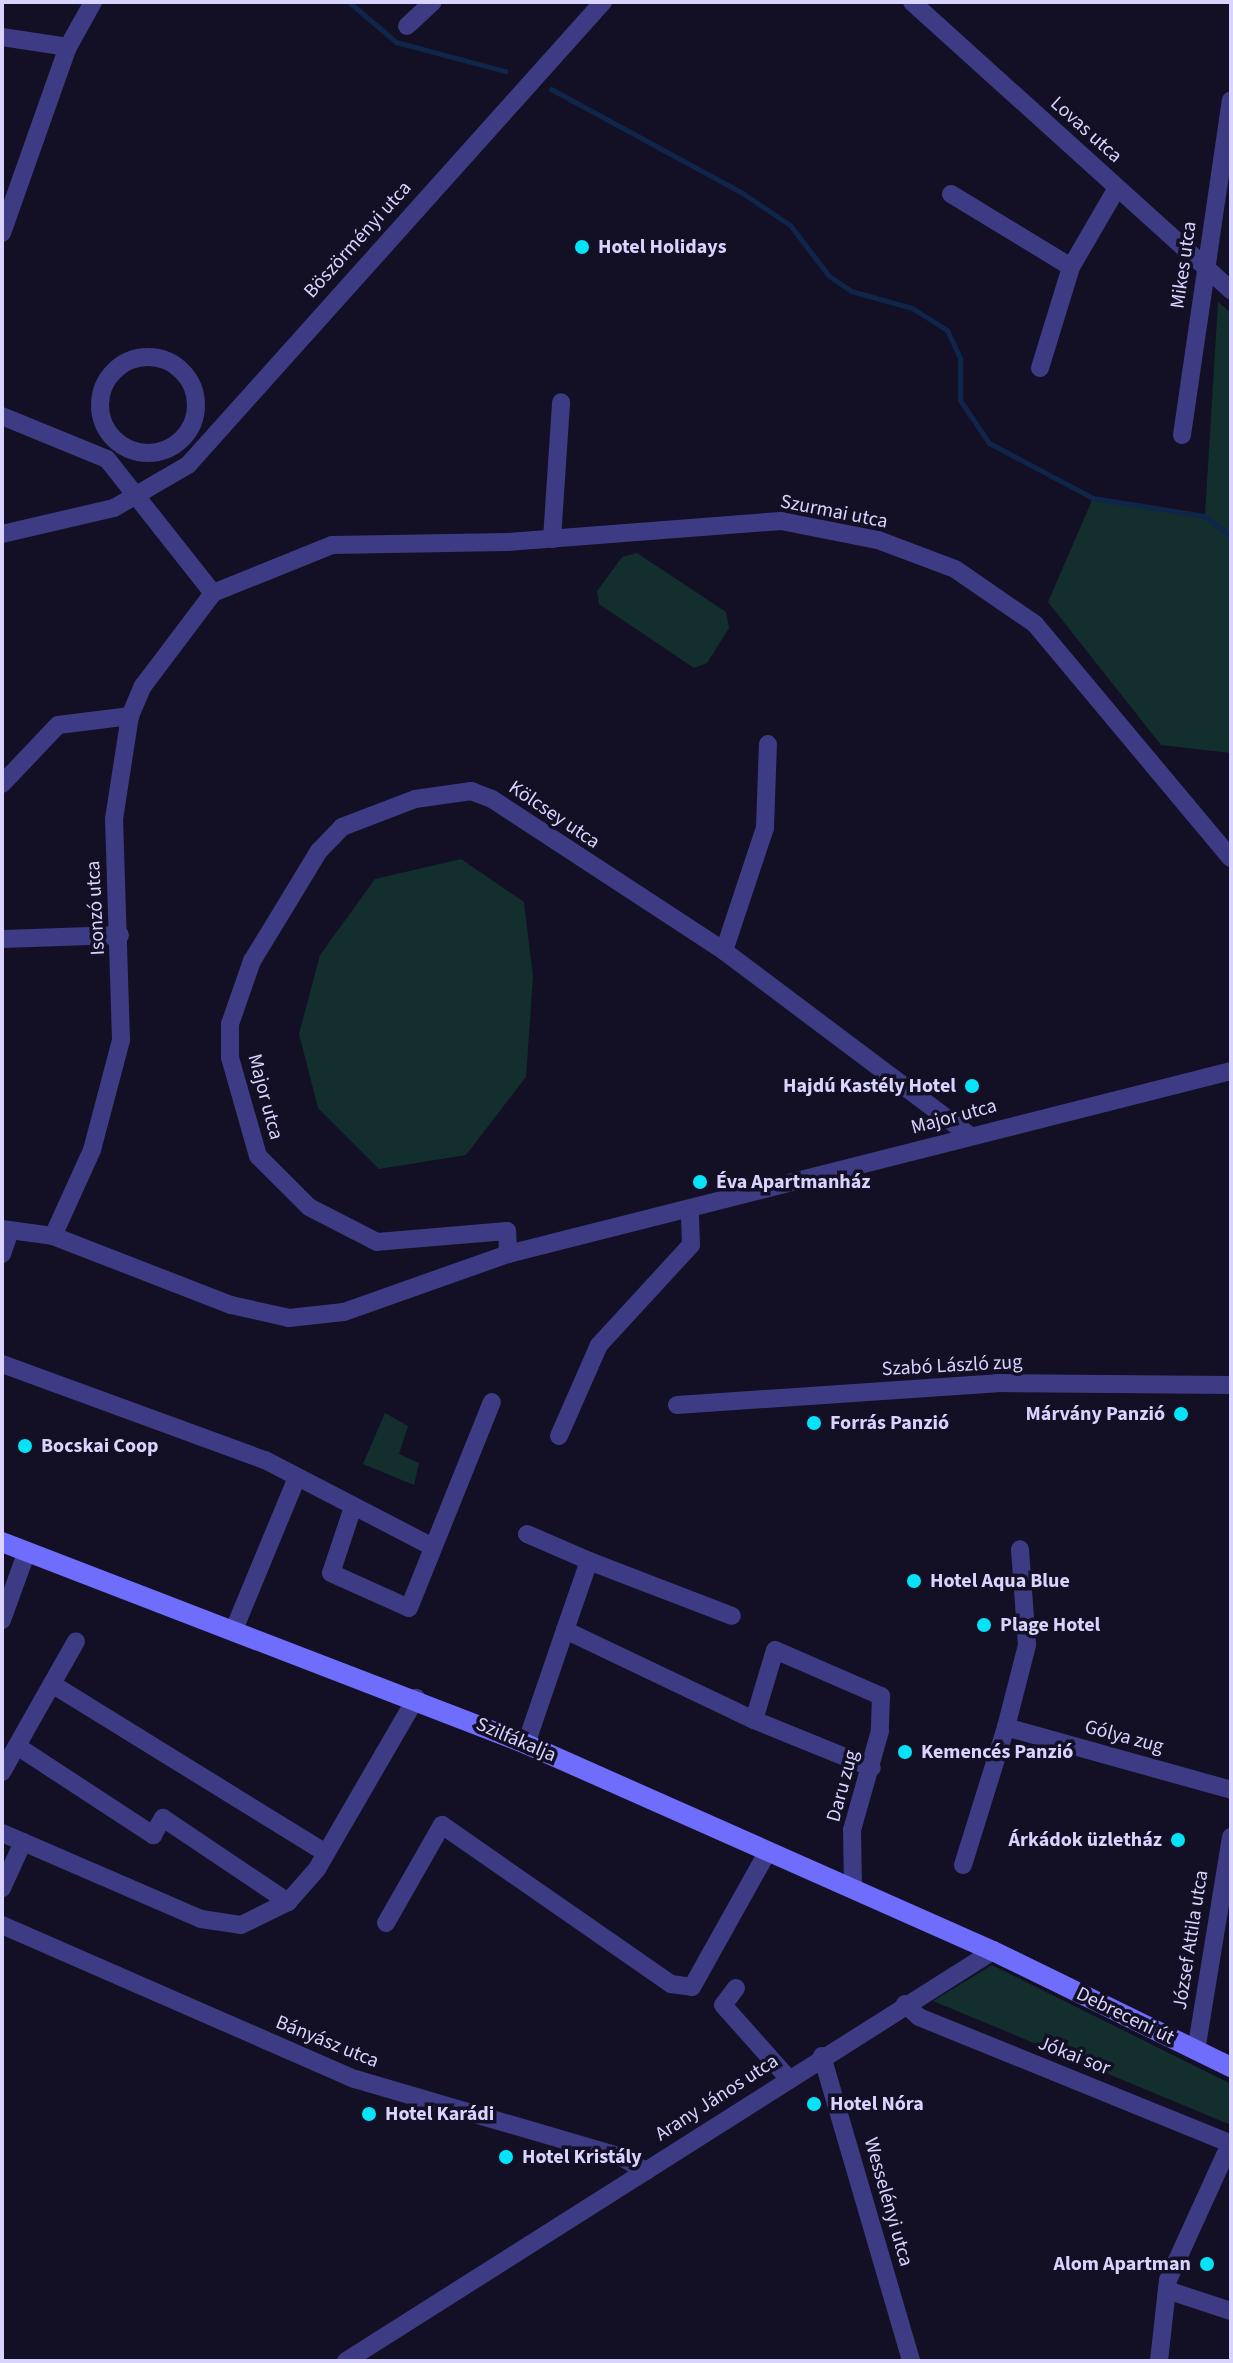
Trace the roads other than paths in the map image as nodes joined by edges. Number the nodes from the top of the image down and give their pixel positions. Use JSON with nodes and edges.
{"nodes":[{"id":1,"x":93,"y":2,"type":"edge"},
{"id":2,"x":433,"y":2,"type":"edge"},
{"id":3,"x":603,"y":2,"type":"edge"},
{"id":4,"x":912,"y":2,"type":"edge"},
{"id":5,"x":407,"y":26,"type":"dead end"},
{"id":6,"x":2,"y":37,"type":"edge"},
{"id":7,"x":68,"y":47,"type":"junction"},
{"id":8,"x":1231,"y":101,"type":"edge"},
{"id":9,"x":1117,"y":188,"type":"junction"},
{"id":10,"x":951,"y":194,"type":"dead end"},
{"id":11,"x":1222,"y":222,"type":"edge"},
{"id":12,"x":2,"y":233,"type":"edge"},
{"id":13,"x":1071,"y":267,"type":"junction"},
{"id":14,"x":1206,"y":268,"type":"junction"},
{"id":15,"x":1231,"y":290,"type":"edge"},
{"id":16,"x":1040,"y":368,"type":"dead end"},
{"id":17,"x":561,"y":402,"type":"dead end"},
{"id":18,"x":2,"y":416,"type":"edge"},
{"id":19,"x":1182,"y":435,"type":"dead end"},
{"id":20,"x":111,"y":436,"type":"junction"},
{"id":21,"x":96,"y":452,"type":"junction"},
{"id":22,"x":139,"y":497,"type":"junction"},
{"id":23,"x":2,"y":534,"type":"edge"},
{"id":24,"x":552,"y":539,"type":"junction"},
{"id":25,"x":213,"y":593,"type":"junction"},
{"id":26,"x":130,"y":716,"type":"junction"},
{"id":27,"x":768,"y":744,"type":"dead end"},
{"id":28,"x":2,"y":784,"type":"edge"},
{"id":29,"x":342,"y":827,"type":"joint"},
{"id":30,"x":1231,"y":858,"type":"edge"},
{"id":31,"x":120,"y":935,"type":"junction"},
{"id":32,"x":3,"y":937,"type":"edge"},
{"id":33,"x":724,"y":951,"type":"junction"},
{"id":34,"x":1231,"y":1071,"type":"edge"},
{"id":35,"x":969,"y":1135,"type":"junction"},
{"id":36,"x":690,"y":1212,"type":"junction"},
{"id":37,"x":6,"y":1230,"type":"edge"},
{"id":38,"x":53,"y":1236,"type":"junction"},
{"id":39,"x":2,"y":1254,"type":"edge"},
{"id":40,"x":508,"y":1254,"type":"junction"},
{"id":41,"x":2,"y":1364,"type":"edge"},
{"id":42,"x":1231,"y":1385,"type":"edge"},
{"id":43,"x":492,"y":1402,"type":"dead end"},
{"id":44,"x":677,"y":1405,"type":"dead end"},
{"id":45,"x":559,"y":1436,"type":"dead end"},
{"id":46,"x":296,"y":1480,"type":"junction"},
{"id":47,"x":352,"y":1510,"type":"junction"},
{"id":48,"x":527,"y":1534,"type":"dead end"},
{"id":49,"x":2,"y":1542,"type":"edge"},
{"id":50,"x":433,"y":1547,"type":"junction"},
{"id":51,"x":1020,"y":1549,"type":"dead end"},
{"id":52,"x":27,"y":1551,"type":"junction"},
{"id":53,"x":589,"y":1561,"type":"junction"},
{"id":54,"x":732,"y":1616,"type":"dead end"},
{"id":55,"x":2,"y":1620,"type":"edge"},
{"id":56,"x":235,"y":1627,"type":"junction"},
{"id":57,"x":565,"y":1630,"type":"junction"},
{"id":58,"x":76,"y":1641,"type":"dead end"},
{"id":59,"x":52,"y":1684,"type":"junction"},
{"id":60,"x":416,"y":1698,"type":"junction"},
{"id":61,"x":754,"y":1720,"type":"junction"},
{"id":62,"x":1006,"y":1727,"type":"junction"},
{"id":63,"x":526,"y":1744,"type":"junction"},
{"id":64,"x":17,"y":1746,"type":"junction"},
{"id":65,"x":872,"y":1768,"type":"junction"},
{"id":66,"x":2,"y":1772,"type":"edge"},
{"id":67,"x":1231,"y":1790,"type":"edge"},
{"id":68,"x":2,"y":1833,"type":"edge"},
{"id":69,"x":1231,"y":1837,"type":"edge"},
{"id":70,"x":23,"y":1842,"type":"junction"},
{"id":71,"x":768,"y":1851,"type":"junction"},
{"id":72,"x":326,"y":1853,"type":"junction"},
{"id":73,"x":963,"y":1865,"type":"dead end"},
{"id":74,"x":2,"y":1888,"type":"edge"},
{"id":75,"x":853,"y":1888,"type":"junction"},
{"id":76,"x":288,"y":1902,"type":"junction"},
{"id":77,"x":386,"y":1923,"type":"dead end"},
{"id":78,"x":2,"y":1925,"type":"edge"},
{"id":79,"x":993,"y":1951,"type":"junction"},
{"id":80,"x":1019,"y":1963,"type":"joint"},
{"id":81,"x":736,"y":1988,"type":"dead end"},
{"id":82,"x":905,"y":2004,"type":"junction"},
{"id":83,"x":1196,"y":2051,"type":"junction"},
{"id":84,"x":822,"y":2056,"type":"junction"},
{"id":85,"x":1231,"y":2067,"type":"edge"},
{"id":86,"x":788,"y":2078,"type":"junction"},
{"id":87,"x":1231,"y":2143,"type":"edge"},
{"id":88,"x":646,"y":2171,"type":"junction"},
{"id":89,"x":1167,"y":2290,"type":"junction"},
{"id":90,"x":1231,"y":2311,"type":"edge"},
{"id":91,"x":346,"y":2361,"type":"edge"},
{"id":92,"x":911,"y":2361,"type":"edge"},
{"id":93,"x":1159,"y":2361,"type":"edge"}],
"edges":[{"from":1,"to":7,"type":"street"},
{"from":2,"to":5,"type":"street"},
{"from":3,"to":22,"type":"street","name":"Böszörményi utca"},
{"from":4,"to":9,"type":"street","name":"Lovas utca"},
{"from":6,"to":7,"type":"street"},
{"from":7,"to":12,"type":"street"},
{"from":8,"to":11,"type":"street","name":"Mikes utca"},
{"from":9,"to":13,"type":"street"},
{"from":9,"to":14,"type":"street","name":"Lovas utca"},
{"from":10,"to":13,"type":"street"},
{"from":11,"to":14,"type":"street","name":"Mikes utca"},
{"from":13,"to":16,"type":"street"},
{"from":14,"to":15,"type":"street","name":"Lovas utca"},
{"from":14,"to":19,"type":"street","name":"Mikes utca"},
{"from":17,"to":24,"type":"street"},
{"from":18,"to":21,"type":"street"},
{"from":20,"to":20,"type":"street"},
{"from":20,"to":21,"type":"street"},
{"from":21,"to":22,"type":"street"},
{"from":22,"to":23,"type":"street","name":"Böszörményi utca"},
{"from":22,"to":25,"type":"street"},
{"from":24,"to":25,"type":"street","name":"Szurmai utca"},
{"from":24,"to":30,"type":"street","name":"Szurmai utca"},
{"from":25,"to":26,"type":"street","name":"Isonzó utca"},
{"from":26,"to":28,"type":"street"},
{"from":26,"to":31,"type":"street","name":"Isonzó utca"},
{"from":27,"to":33,"type":"street"},
{"from":29,"to":33,"type":"street","name":"Kölcsey utca"},
{"from":29,"to":40,"type":"street","name":"Major utca"},
{"from":31,"to":32,"type":"street"},
{"from":31,"to":38,"type":"street","name":"Isonzó utca"},
{"from":33,"to":35,"type":"street","name":"Kölcsey utca"},
{"from":34,"to":35,"type":"street","name":"Major utca"},
{"from":35,"to":36,"type":"street","name":"Major utca"},
{"from":36,"to":40,"type":"street","name":"Major utca"},
{"from":36,"to":45,"type":"street"},
{"from":37,"to":38,"type":"street","name":"Major utca"},
{"from":37,"to":39,"type":"street"},
{"from":38,"to":40,"type":"street","name":"Major utca"},
{"from":41,"to":46,"type":"street"},
{"from":42,"to":44,"type":"street","name":"Szabó László zug"},
{"from":43,"to":50,"type":"street"},
{"from":46,"to":47,"type":"street"},
{"from":46,"to":56,"type":"street"},
{"from":47,"to":50,"type":"street"},
{"from":47,"to":50,"type":"street"},
{"from":48,"to":53,"type":"street"},
{"from":49,"to":52,"type":"street","name":"Szilfákalja"},
{"from":51,"to":62,"type":"street"},
{"from":52,"to":55,"type":"street"},
{"from":52,"to":56,"type":"street","name":"Szilfákalja"},
{"from":53,"to":54,"type":"street"},
{"from":53,"to":57,"type":"street"},
{"from":56,"to":60,"type":"street","name":"Szilfákalja"},
{"from":57,"to":61,"type":"street"},
{"from":57,"to":63,"type":"street"},
{"from":58,"to":59,"type":"street"},
{"from":59,"to":64,"type":"street"},
{"from":59,"to":72,"type":"street"},
{"from":60,"to":63,"type":"street","name":"Szilfákalja"},
{"from":60,"to":72,"type":"street"},
{"from":61,"to":65,"type":"street"},
{"from":61,"to":65,"type":"street","name":"Daru zug"},
{"from":62,"to":67,"type":"street","name":"Gólya zug"},
{"from":62,"to":73,"type":"street"},
{"from":63,"to":71,"type":"street","name":"Szilfákalja"},
{"from":64,"to":66,"type":"street"},
{"from":64,"to":76,"type":"street"},
{"from":65,"to":75,"type":"street","name":"Daru zug"},
{"from":68,"to":70,"type":"street"},
{"from":69,"to":83,"type":"street","name":"József Attila utca"},
{"from":70,"to":74,"type":"street"},
{"from":70,"to":76,"type":"street"},
{"from":71,"to":75,"type":"street","name":"Szilfákalja"},
{"from":71,"to":77,"type":"street"},
{"from":72,"to":76,"type":"street"},
{"from":75,"to":79,"type":"street","name":"Szilfákalja"},
{"from":78,"to":88,"type":"street","name":"Bányász utca"},
{"from":79,"to":80,"type":"street","name":"Szilfákalja"},
{"from":79,"to":82,"type":"street","name":"Arany János utca"},
{"from":80,"to":83,"type":"street","name":"Debreceni út"},
{"from":81,"to":86,"type":"street"},
{"from":82,"to":84,"type":"street","name":"Arany János utca"},
{"from":82,"to":87,"type":"street","name":"Jókai sor"},
{"from":83,"to":85,"type":"street","name":"Debreceni út"},
{"from":84,"to":86,"type":"street","name":"Arany János utca"},
{"from":84,"to":92,"type":"street","name":"Wesselényi utca"},
{"from":86,"to":88,"type":"street","name":"Arany János utca"},
{"from":87,"to":89,"type":"street"},
{"from":88,"to":91,"type":"street","name":"Arany János utca"},
{"from":89,"to":90,"type":"street"},
{"from":89,"to":93,"type":"street"}]}
